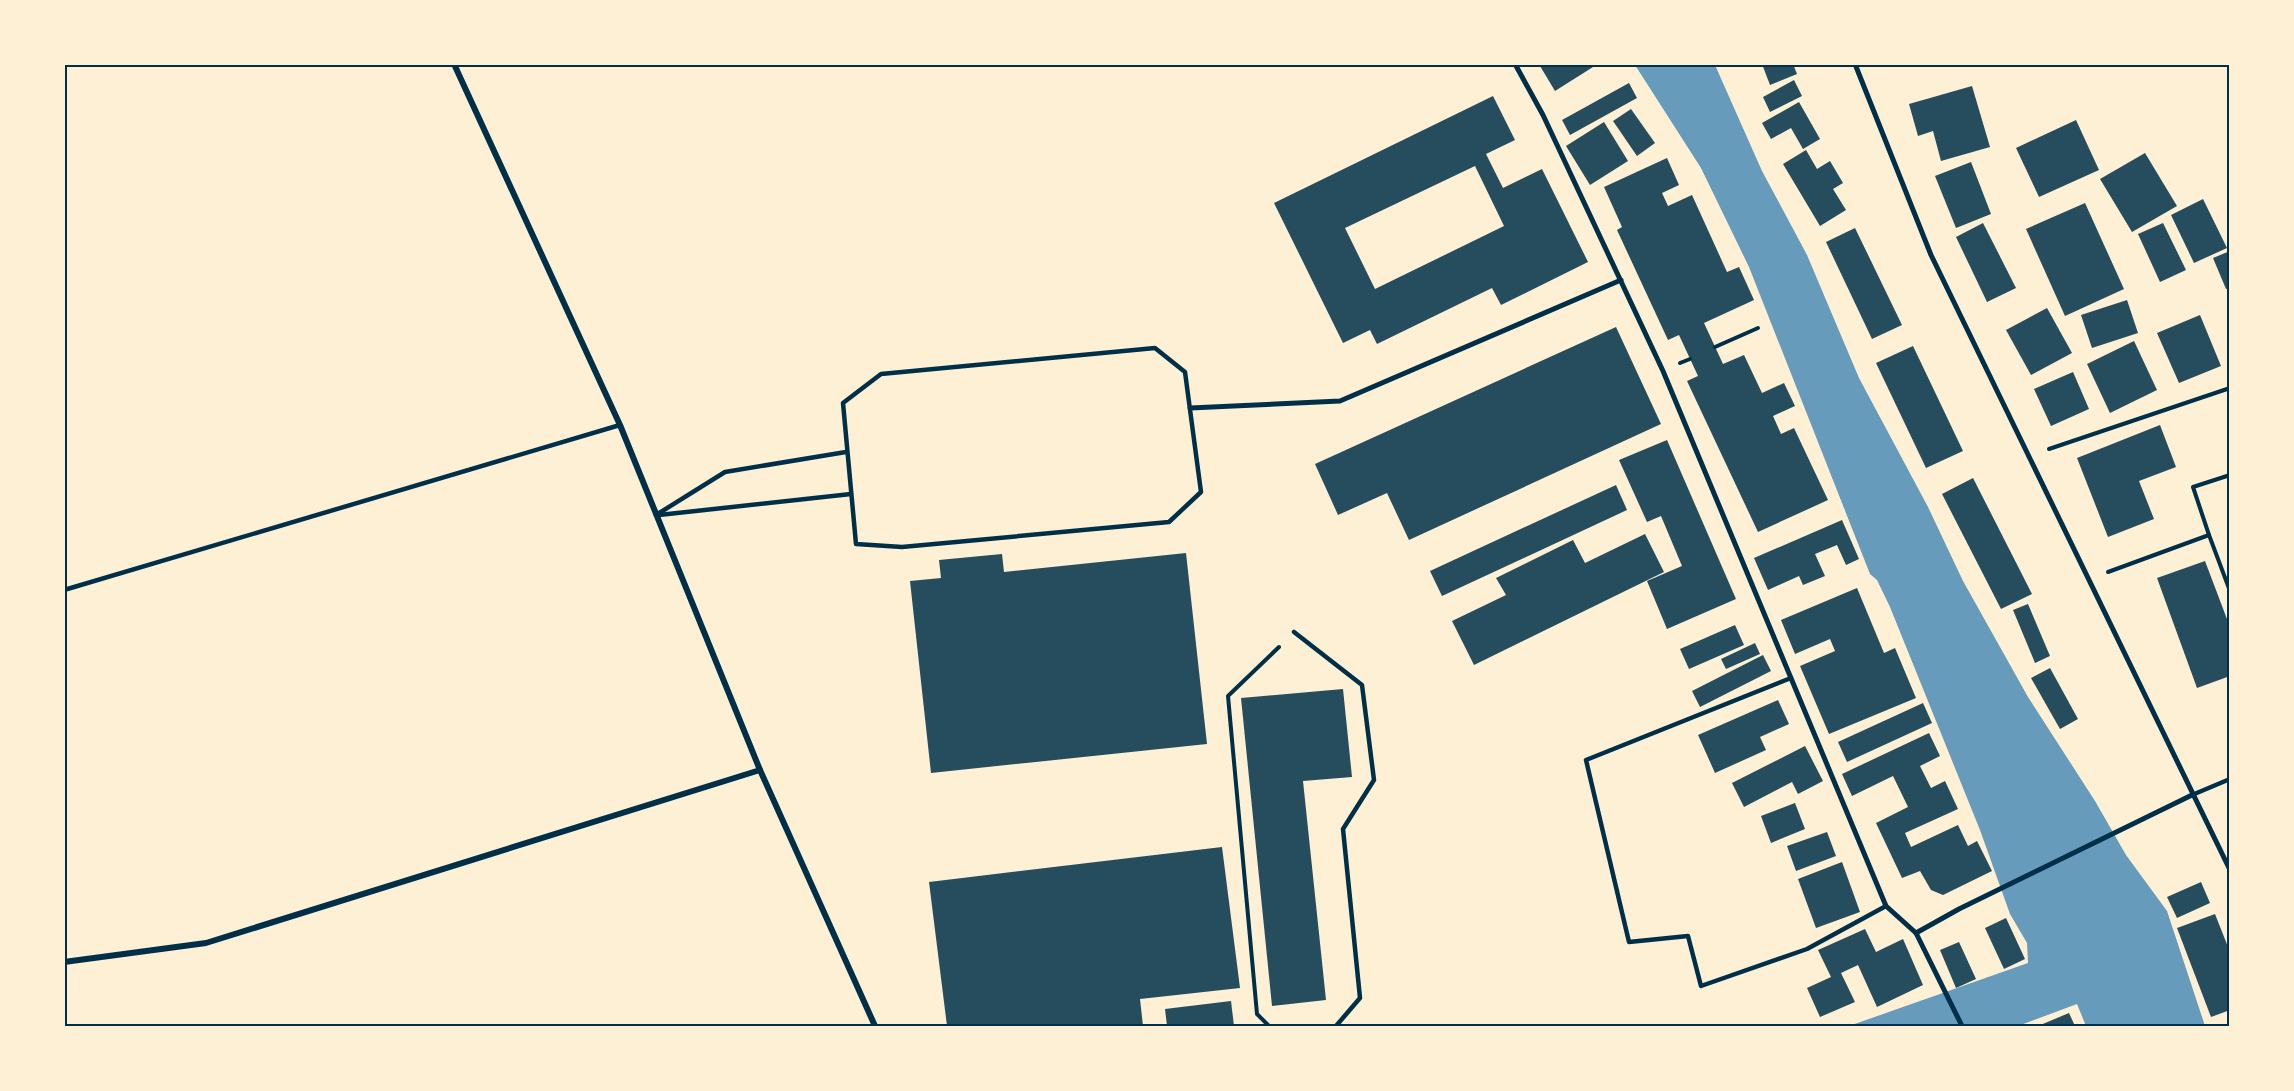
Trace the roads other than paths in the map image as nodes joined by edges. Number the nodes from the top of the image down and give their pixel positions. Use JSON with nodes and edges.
{"nodes":[{"id":1,"x":454,"y":64,"type":"edge"},
{"id":2,"x":1515,"y":64,"type":"edge"},
{"id":3,"x":1855,"y":64,"type":"edge"},
{"id":4,"x":1621,"y":280,"type":"junction"},
{"id":5,"x":1190,"y":408,"type":"junction"},
{"id":6,"x":621,"y":425,"type":"junction"},
{"id":7,"x":846,"y":452,"type":"junction"},
{"id":8,"x":851,"y":495,"type":"junction"},
{"id":9,"x":657,"y":515,"type":"junction"},
{"id":10,"x":64,"y":590,"type":"edge"},
{"id":11,"x":1294,"y":632,"type":"road end"},
{"id":12,"x":1791,"y":678,"type":"junction"},
{"id":13,"x":760,"y":770,"type":"junction"},
{"id":14,"x":2229,"y":779,"type":"edge"},
{"id":15,"x":2193,"y":795,"type":"junction"},
{"id":16,"x":2229,"y":870,"type":"edge"},
{"id":17,"x":1886,"y":906,"type":"junction"},
{"id":18,"x":1916,"y":933,"type":"junction"},
{"id":19,"x":64,"y":962,"type":"edge"},
{"id":20,"x":875,"y":1026,"type":"edge"},
{"id":21,"x":1336,"y":1026,"type":"edge"},
{"id":22,"x":1962,"y":1026,"type":"edge"}],
"edges":[{"from":1,"to":6,"type":"street"},
{"from":2,"to":4,"type":"street"},
{"from":3,"to":15,"type":"street"},
{"from":4,"to":5,"type":"street"},
{"from":4,"to":12,"type":"street"},
{"from":5,"to":7,"type":"lane"},
{"from":5,"to":8,"type":"lane"},
{"from":6,"to":9,"type":"street"},
{"from":6,"to":10,"type":"lane"},
{"from":7,"to":8,"type":"lane"},
{"from":7,"to":9,"type":"lane"},
{"from":8,"to":9,"type":"lane"},
{"from":9,"to":13,"type":"street"},
{"from":11,"to":21,"type":"lane"},
{"from":12,"to":17,"type":"street"},
{"from":12,"to":17,"type":"lane"},
{"from":13,"to":19,"type":"street"},
{"from":13,"to":20,"type":"street"},
{"from":14,"to":15,"type":"lane"},
{"from":15,"to":16,"type":"street"},
{"from":15,"to":18,"type":"street"},
{"from":17,"to":18,"type":"street"},
{"from":18,"to":22,"type":"street"}]}
